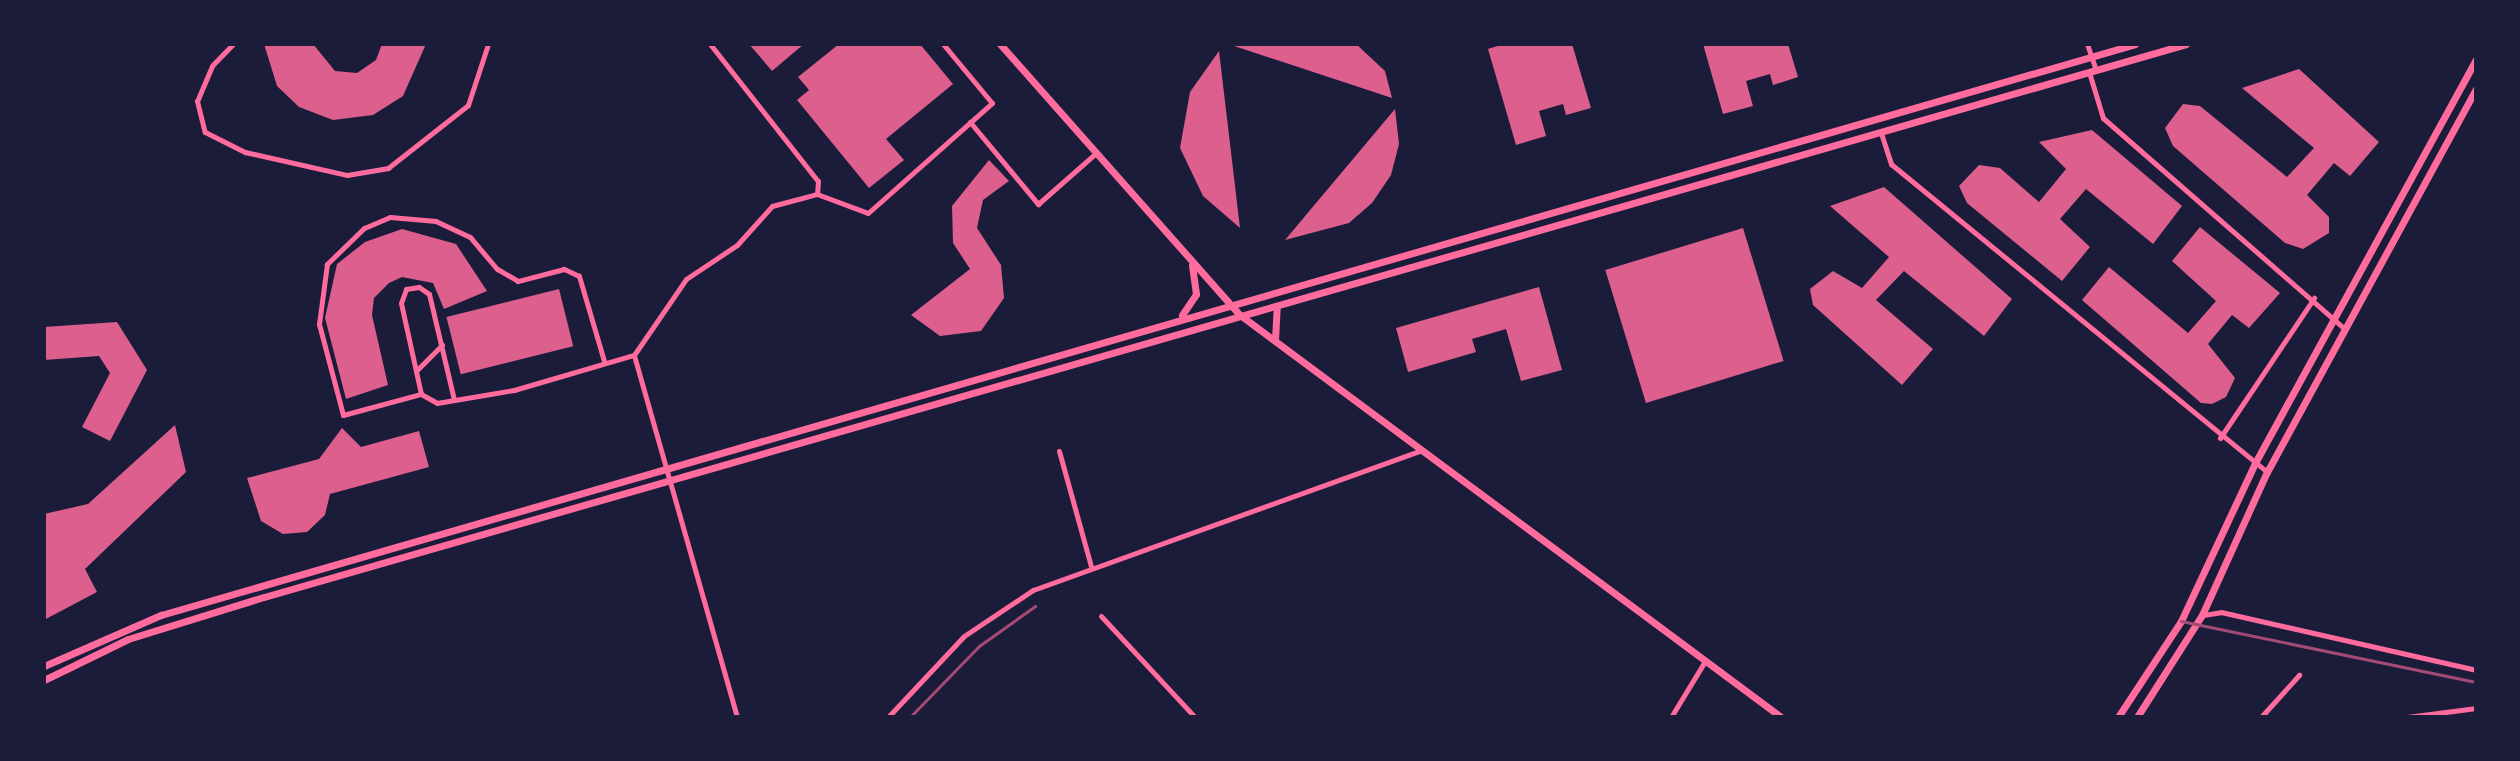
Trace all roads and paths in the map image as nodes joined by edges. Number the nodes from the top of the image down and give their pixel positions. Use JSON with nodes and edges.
{"nodes":[{"id":1,"x":233,"y":44,"type":"edge"},
{"id":2,"x":488,"y":44,"type":"edge"},
{"id":3,"x":710,"y":44,"type":"edge"},
{"id":4,"x":943,"y":44,"type":"edge"},
{"id":5,"x":1000,"y":44,"type":"edge"},
{"id":6,"x":2087,"y":44,"type":"edge"},
{"id":7,"x":2135,"y":44,"type":"edge"},
{"id":8,"x":2186,"y":44,"type":"edge"},
{"id":9,"x":2091,"y":57,"type":"junction"},
{"id":10,"x":2476,"y":59,"type":"edge"},
{"id":11,"x":2092,"y":71,"type":"junction"},
{"id":12,"x":2476,"y":88,"type":"edge"},
{"id":13,"x":970,"y":122,"type":"junction"},
{"id":14,"x":1881,"y":133,"type":"junction"},
{"id":15,"x":1096,"y":153,"type":"junction"},
{"id":16,"x":817,"y":194,"type":"junction"},
{"id":17,"x":1192,"y":263,"type":"junction"},
{"id":18,"x":2314,"y":298,"type":"junction"},
{"id":19,"x":1227,"y":303,"type":"junction"},
{"id":20,"x":1277,"y":304,"type":"junction"},
{"id":21,"x":1240,"y":315,"type":"junction"},
{"id":22,"x":2334,"y":315,"type":"junction"},
{"id":23,"x":1180,"y":316,"type":"junction"},
{"id":24,"x":2344,"y":328,"type":"junction"},
{"id":25,"x":1276,"y":342,"type":"junction"},
{"id":26,"x":442,"y":345,"type":"junction"},
{"id":27,"x":634,"y":355,"type":"junction"},
{"id":28,"x":604,"y":361,"type":"junction"},
{"id":29,"x":416,"y":371,"type":"junction"},
{"id":30,"x":421,"y":394,"type":"junction"},
{"id":31,"x":454,"y":400,"type":"junction"},
{"id":32,"x":2220,"y":438,"type":"junction"},
{"id":33,"x":1059,"y":451,"type":"dead end"},
{"id":34,"x":1420,"y":451,"type":"junction"},
{"id":35,"x":2255,"y":463,"type":"junction"},
{"id":36,"x":664,"y":467,"type":"junction"},
{"id":37,"x":2267,"y":472,"type":"junction"},
{"id":38,"x":668,"y":481,"type":"junction"},
{"id":39,"x":1091,"y":566,"type":"junction"},
{"id":40,"x":2202,"y":615,"type":"junction"},
{"id":41,"x":1101,"y":616,"type":"dead end"},
{"id":42,"x":1705,"y":661,"type":"junction"},
{"id":43,"x":44,"y":666,"type":"edge"},
{"id":44,"x":2476,"y":670,"type":"edge"},
{"id":45,"x":2299,"y":675,"type":"dead end"},
{"id":46,"x":44,"y":680,"type":"edge"},
{"id":47,"x":2476,"y":708,"type":"edge"},
{"id":48,"x":737,"y":717,"type":"edge"},
{"id":49,"x":888,"y":717,"type":"edge"},
{"id":50,"x":1195,"y":717,"type":"edge"},
{"id":51,"x":1671,"y":717,"type":"edge"},
{"id":52,"x":1781,"y":717,"type":"edge"},
{"id":53,"x":2118,"y":717,"type":"edge"},
{"id":54,"x":2137,"y":717,"type":"edge"},
{"id":55,"x":2261,"y":717,"type":"edge"},
{"id":56,"x":2407,"y":717,"type":"edge"}],
"edges":[{"from":1,"to":2,"type":"street"},
{"from":3,"to":16,"type":"street"},
{"from":4,"to":13,"type":"street"},
{"from":5,"to":15,"type":"main road"},
{"from":6,"to":9,"type":"street"},
{"from":7,"to":9,"type":"main road"},
{"from":8,"to":11,"type":"main road"},
{"from":9,"to":11,"type":"street"},
{"from":9,"to":19,"type":"main road"},
{"from":10,"to":22,"type":"main road"},
{"from":11,"to":14,"type":"main road"},
{"from":11,"to":18,"type":"street"},
{"from":12,"to":24,"type":"main road"},
{"from":13,"to":15,"type":"street"},
{"from":13,"to":16,"type":"street"},
{"from":14,"to":20,"type":"main road"},
{"from":14,"to":32,"type":"street"},
{"from":15,"to":17,"type":"main road"},
{"from":16,"to":27,"type":"street"},
{"from":17,"to":19,"type":"main road"},
{"from":17,"to":23,"type":"main road"},
{"from":18,"to":22,"type":"street"},
{"from":18,"to":32,"type":"street"},
{"from":19,"to":21,"type":"main road"},
{"from":19,"to":23,"type":"main road"},
{"from":20,"to":21,"type":"main road"},
{"from":20,"to":25,"type":"main road"},
{"from":21,"to":25,"type":"main road"},
{"from":21,"to":38,"type":"main road"},
{"from":22,"to":24,"type":"street"},
{"from":22,"to":35,"type":"main road"},
{"from":23,"to":36,"type":"main road"},
{"from":24,"to":37,"type":"main road"},
{"from":25,"to":34,"type":"main road"},
{"from":26,"to":29,"type":"street"},
{"from":26,"to":29,"type":"street"},
{"from":26,"to":31,"type":"street"},
{"from":27,"to":28,"type":"street"},
{"from":27,"to":36,"type":"street"},
{"from":28,"to":30,"type":"street"},
{"from":28,"to":31,"type":"street"},
{"from":29,"to":30,"type":"street"},
{"from":30,"to":31,"type":"street"},
{"from":32,"to":35,"type":"street"},
{"from":33,"to":39,"type":"street"},
{"from":34,"to":39,"type":"street"},
{"from":34,"to":42,"type":"main road"},
{"from":35,"to":37,"type":"street"},
{"from":35,"to":53,"type":"main road"},
{"from":36,"to":38,"type":"street"},
{"from":36,"to":43,"type":"main road"},
{"from":37,"to":40,"type":"main road"},
{"from":38,"to":46,"type":"main road"},
{"from":38,"to":48,"type":"street"},
{"from":39,"to":49,"type":"street"},
{"from":40,"to":44,"type":"street"},
{"from":40,"to":54,"type":"main road"},
{"from":41,"to":50,"type":"street"},
{"from":42,"to":51,"type":"street"},
{"from":42,"to":52,"type":"main road"},
{"from":45,"to":55,"type":"street"},
{"from":47,"to":56,"type":"street"}]}
